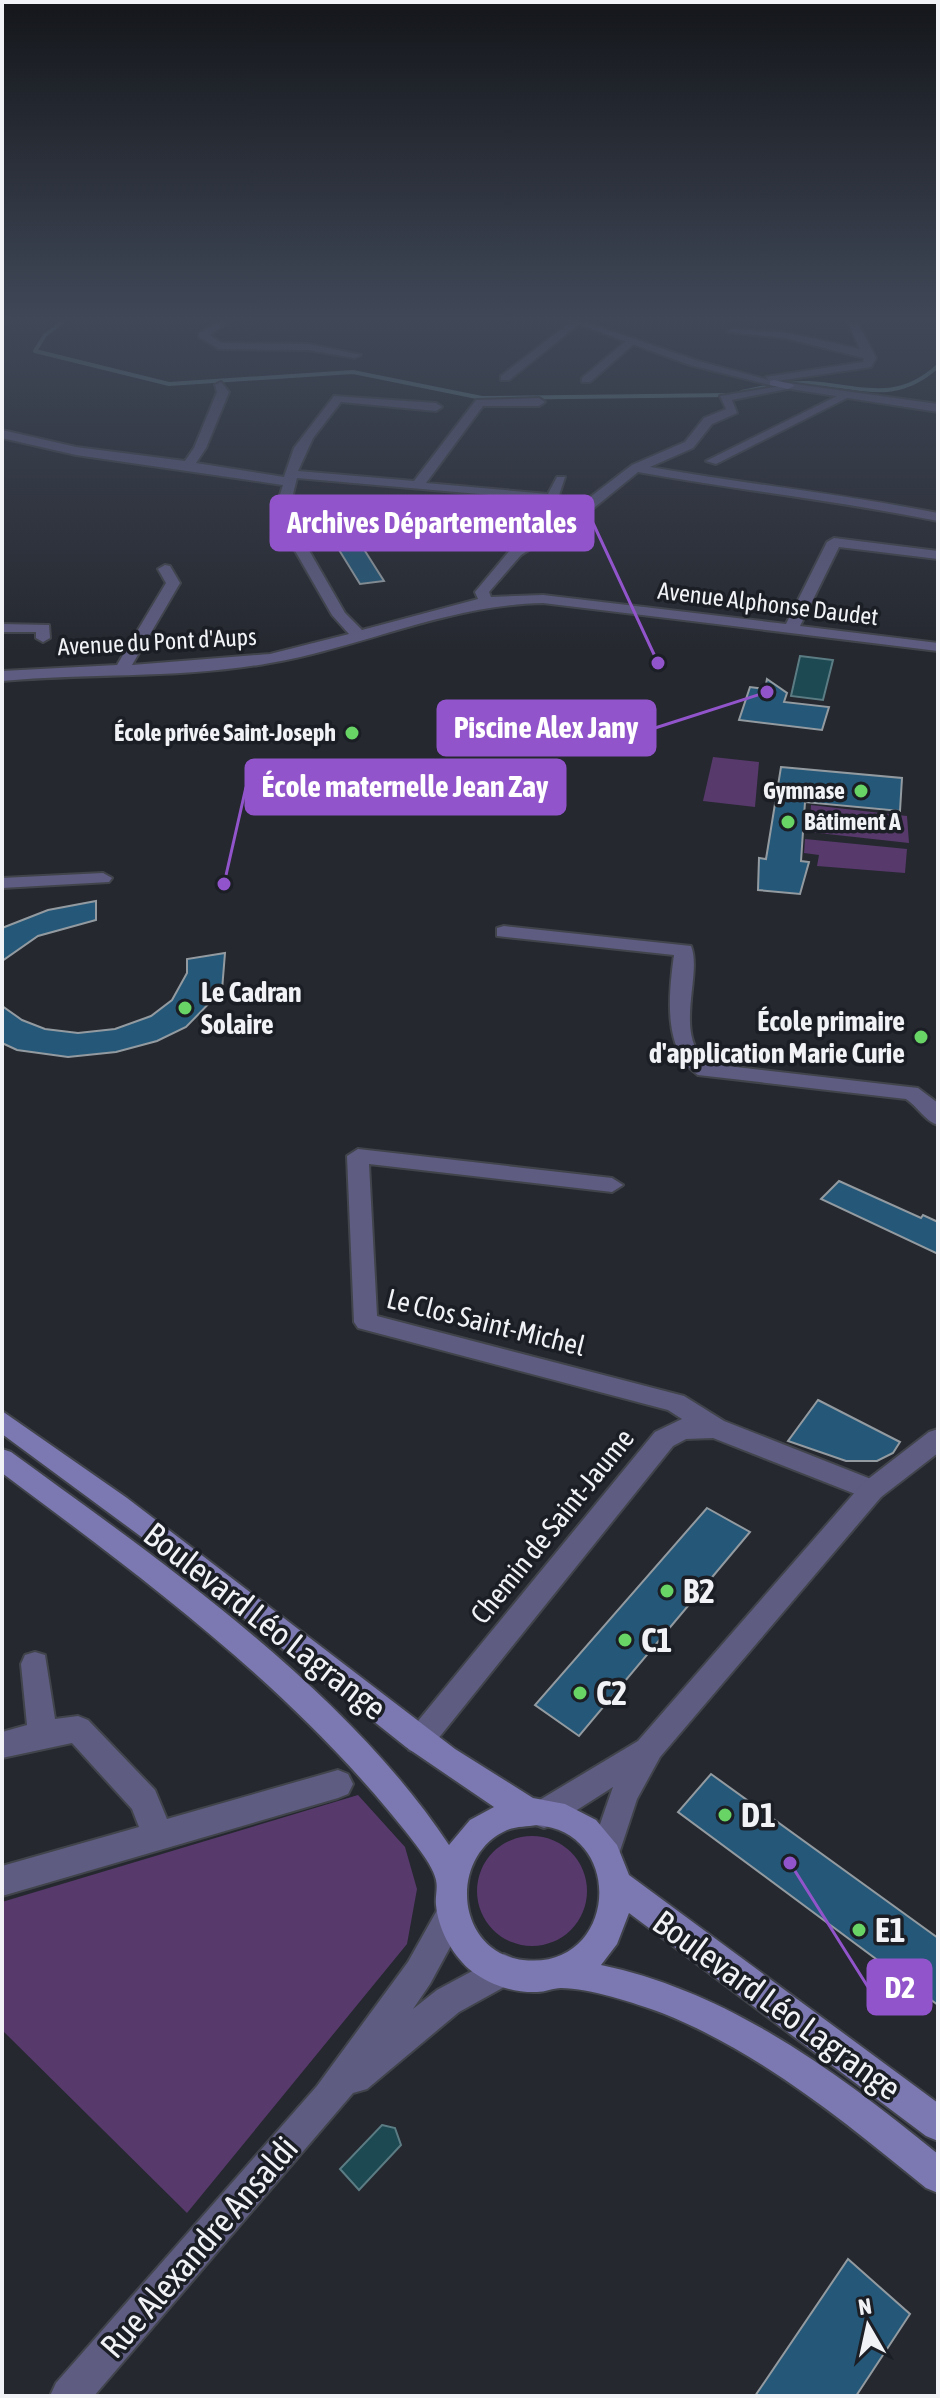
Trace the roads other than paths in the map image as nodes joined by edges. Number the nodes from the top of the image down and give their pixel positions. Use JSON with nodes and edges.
{"nodes":[{"id":1,"x":208,"y":429,"type":"edge"},
{"id":2,"x":314,"y":429,"type":"edge"},
{"id":3,"x":460,"y":429,"type":"edge"},
{"id":4,"x":702,"y":429,"type":"edge"},
{"id":5,"x":777,"y":429,"type":"edge"},
{"id":6,"x":2,"y":434,"type":"edge"},
{"id":7,"x":712,"y":461,"type":"dead end"},
{"id":8,"x":188,"y":465,"type":"junction"},
{"id":9,"x":636,"y":468,"type":"junction"},
{"id":10,"x":290,"y":478,"type":"junction"},
{"id":11,"x":561,"y":480,"type":"dead end"},
{"id":12,"x":417,"y":486,"type":"junction"},
{"id":13,"x":938,"y":517,"type":"edge"},
{"id":14,"x":938,"y":555,"type":"edge"},
{"id":15,"x":165,"y":569,"type":"dead end"},
{"id":16,"x":485,"y":600,"type":"junction"},
{"id":17,"x":2,"y":628,"type":"edge"},
{"id":18,"x":791,"y":629,"type":"junction"},
{"id":19,"x":360,"y":637,"type":"junction"},
{"id":20,"x":43,"y":638,"type":"dead end"},
{"id":21,"x":938,"y":647,"type":"edge"},
{"id":22,"x":121,"y":671,"type":"junction"},
{"id":23,"x":2,"y":676,"type":"edge"},
{"id":24,"x":103,"y":878,"type":"dead end"},
{"id":25,"x":2,"y":883,"type":"edge"},
{"id":26,"x":504,"y":932,"type":"dead end"},
{"id":27,"x":938,"y":1118,"type":"edge"},
{"id":28,"x":612,"y":1185,"type":"dead end"},
{"id":29,"x":2,"y":1421,"type":"edge"},
{"id":30,"x":715,"y":1428,"type":"junction"},
{"id":31,"x":938,"y":1439,"type":"edge"},
{"id":32,"x":2,"y":1459,"type":"edge"},
{"id":33,"x":872,"y":1490,"type":"junction"},
{"id":34,"x":35,"y":1664,"type":"dead end"},
{"id":35,"x":42,"y":1734,"type":"junction"},
{"id":36,"x":419,"y":1741,"type":"junction"},
{"id":37,"x":2,"y":1745,"type":"edge"},
{"id":38,"x":650,"y":1748,"type":"junction"},
{"id":39,"x":338,"y":1784,"type":"dead end"},
{"id":40,"x":538,"y":1814,"type":"junction"},
{"id":41,"x":158,"y":1836,"type":"junction"},
{"id":42,"x":605,"y":1853,"type":"junction"},
{"id":43,"x":450,"y":1875,"type":"junction"},
{"id":44,"x":2,"y":1881,"type":"edge"},
{"id":45,"x":617,"y":1885,"type":"junction"},
{"id":46,"x":451,"y":1916,"type":"junction"},
{"id":47,"x":504,"y":1970,"type":"junction"},
{"id":48,"x":559,"y":1972,"type":"junction"},
{"id":49,"x":329,"y":2098,"type":"junction"},
{"id":50,"x":938,"y":2124,"type":"edge"},
{"id":51,"x":938,"y":2176,"type":"edge"},
{"id":52,"x":69,"y":2396,"type":"edge"}],
"edges":[{"from":1,"to":8,"type":"street"},
{"from":2,"to":10,"type":"street"},
{"from":3,"to":12,"type":"street"},
{"from":4,"to":9,"type":"street"},
{"from":5,"to":7,"type":"street"},
{"from":6,"to":8,"type":"street"},
{"from":8,"to":10,"type":"street"},
{"from":9,"to":13,"type":"street"},
{"from":9,"to":16,"type":"street"},
{"from":10,"to":12,"type":"street"},
{"from":10,"to":19,"type":"street"},
{"from":11,"to":12,"type":"street"},
{"from":14,"to":18,"type":"street"},
{"from":15,"to":22,"type":"street"},
{"from":16,"to":18,"type":"street","name":"Avenue Alphonse Daudet"},
{"from":16,"to":19,"type":"street","name":"Avenue Alphonse Daudet"},
{"from":17,"to":20,"type":"street"},
{"from":18,"to":21,"type":"street","name":"Avenue Alphonse Daudet"},
{"from":19,"to":22,"type":"street","name":"Avenue du Pont d'Aups"},
{"from":22,"to":23,"type":"street","name":"Avenue du Pont d'Aups"},
{"from":24,"to":25,"type":"street"},
{"from":26,"to":27,"type":"street"},
{"from":28,"to":30,"type":"street","name":"Le Clos Saint-Michel"},
{"from":29,"to":36,"type":"main road","name":"Boulevard Léo Lagrange"},
{"from":30,"to":33,"type":"street","name":"Chemin de Saint-Jaume"},
{"from":30,"to":36,"type":"street","name":"Chemin de Saint-Jaume"},
{"from":31,"to":33,"type":"street"},
{"from":32,"to":43,"type":"main road","name":"Boulevard Léo Lagrange"},
{"from":33,"to":38,"type":"street"},
{"from":34,"to":35,"type":"street"},
{"from":35,"to":37,"type":"street"},
{"from":35,"to":41,"type":"street"},
{"from":36,"to":40,"type":"main road","name":"Boulevard Léo Lagrange"},
{"from":38,"to":40,"type":"street"},
{"from":38,"to":42,"type":"street"},
{"from":39,"to":41,"type":"street"},
{"from":40,"to":42,"type":"main road"},
{"from":40,"to":43,"type":"main road"},
{"from":41,"to":44,"type":"street"},
{"from":42,"to":45,"type":"main road"},
{"from":43,"to":46,"type":"main road"},
{"from":45,"to":48,"type":"main road"},
{"from":45,"to":50,"type":"main road","name":"Boulevard Léo Lagrange"},
{"from":46,"to":47,"type":"main road"},
{"from":46,"to":49,"type":"street","name":"Rue Alexandre Ansaldi"},
{"from":47,"to":48,"type":"main road"},
{"from":47,"to":49,"type":"street","name":"Rue Alexandre Ansaldi"},
{"from":48,"to":51,"type":"main road","name":"Boulevard Léo Lagrange"},
{"from":49,"to":52,"type":"street","name":"Rue Alexandre Ansaldi"}]}
